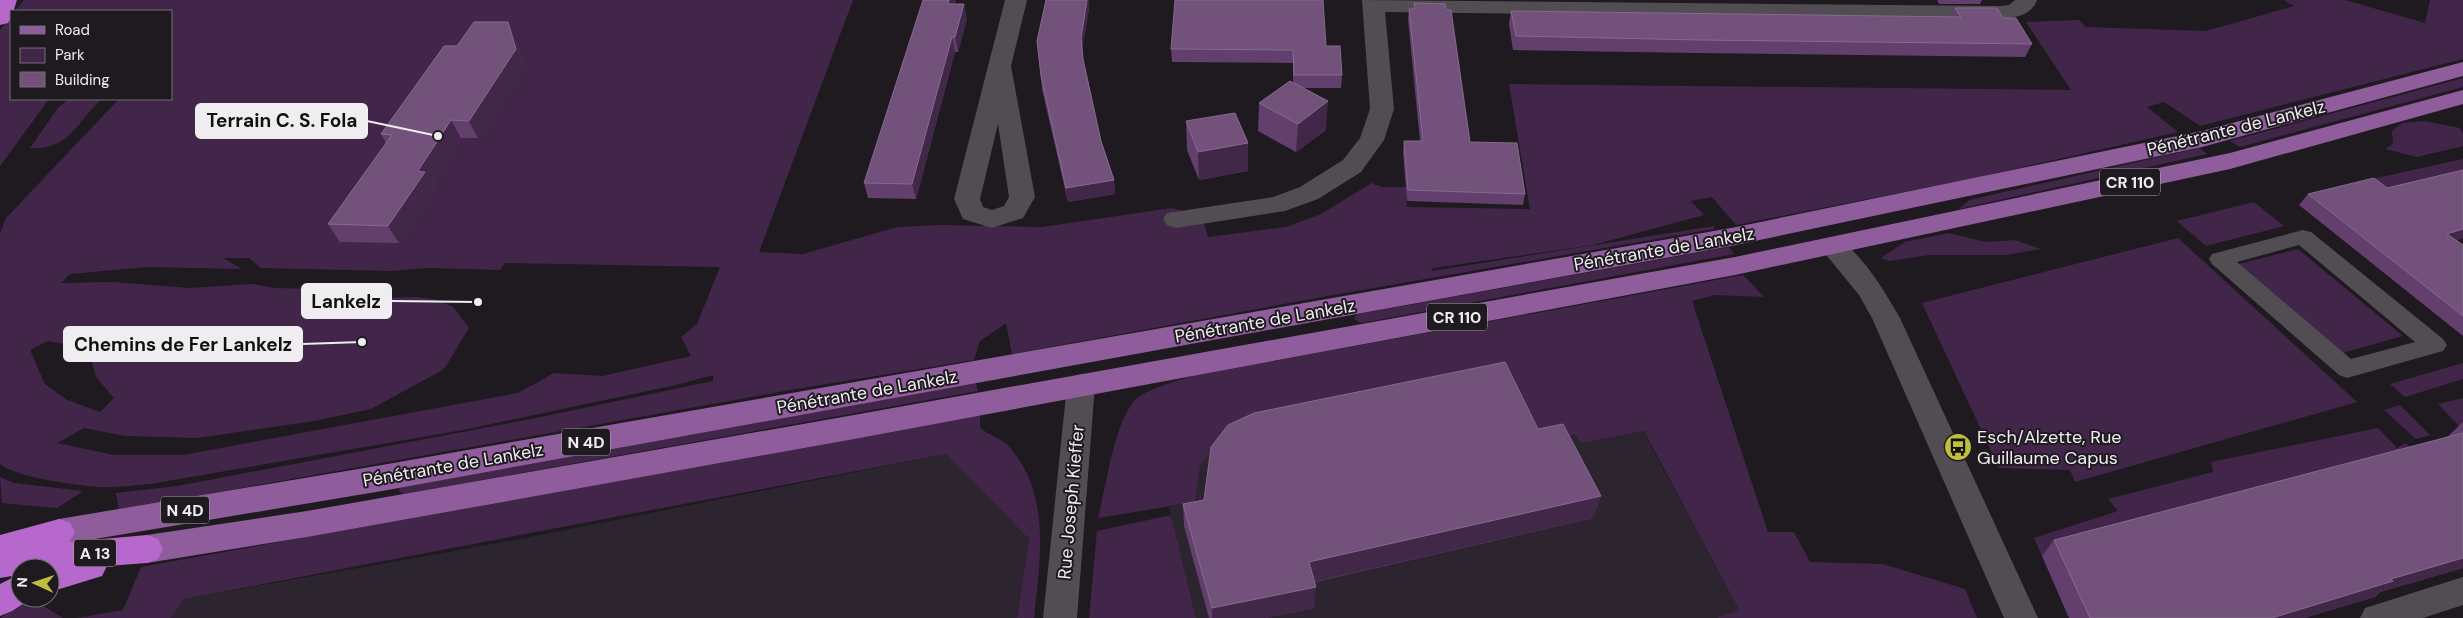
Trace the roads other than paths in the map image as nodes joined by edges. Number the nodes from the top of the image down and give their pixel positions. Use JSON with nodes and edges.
{"nodes":[{"id":1,"x":6,"y":0,"type":"edge"},
{"id":2,"x":1016,"y":0,"type":"edge"},
{"id":3,"x":2026,"y":0,"type":"edge"},
{"id":4,"x":1373,"y":2,"type":"edge"},
{"id":5,"x":1523,"y":3,"type":"edge"},
{"id":6,"x":1848,"y":5,"type":"edge"},
{"id":7,"x":0,"y":18,"type":"edge"},
{"id":8,"x":1000,"y":66,"type":"junction"},
{"id":9,"x":2463,"y":69,"type":"edge"},
{"id":10,"x":2463,"y":97,"type":"edge"},
{"id":11,"x":1176,"y":220,"type":"dead end"},
{"id":12,"x":1822,"y":233,"type":"junction"},
{"id":13,"x":2303,"y":237,"type":"joint"},
{"id":14,"x":1078,"y":370,"type":"junction"},
{"id":15,"x":0,"y":527,"type":"edge"},
{"id":16,"x":59,"y":532,"type":"junction"},
{"id":17,"x":0,"y":549,"type":"edge"},
{"id":18,"x":148,"y":549,"type":"junction"},
{"id":19,"x":0,"y":564,"type":"edge"},
{"id":20,"x":60,"y":575,"type":"edge"},
{"id":21,"x":2463,"y":591,"type":"edge"},
{"id":22,"x":1060,"y":618,"type":"edge"},
{"id":23,"x":2021,"y":618,"type":"edge"},
{"id":24,"x":2377,"y":618,"type":"edge"}],
"edges":[{"from":1,"to":7,"type":"highway"},
{"from":2,"to":8,"type":"street"},
{"from":3,"to":6,"type":"street"},
{"from":4,"to":5,"type":"street"},
{"from":4,"to":11,"type":"street"},
{"from":5,"to":6,"type":"street"},
{"from":8,"to":8,"type":"street"},
{"from":9,"to":12,"type":"main road","name":"Pénétrante de Lankelz","number":"CR 110"},
{"from":10,"to":12,"type":"main road","name":"Pénétrante de Lankelz","number":"CR 110"},
{"from":12,"to":14,"type":"main road","name":"Pénétrante de Lankelz","number":"CR 110"},
{"from":12,"to":14,"type":"main road","name":"Pénétrante de Lankelz","number":"CR 110"},
{"from":12,"to":23,"type":"street"},
{"from":13,"to":13,"type":"street"},
{"from":14,"to":16,"type":"main road","name":"Pénétrante de Lankelz","number":"N 4D"},
{"from":14,"to":18,"type":"main road","name":"Pénétrante de Lankelz","number":"N 4D"},
{"from":14,"to":22,"type":"street","name":"Rue Joseph Kieffer"},
{"from":15,"to":16,"type":"highway"},
{"from":16,"to":17,"type":"highway","number":"A 13"},
{"from":18,"to":19,"type":"highway","number":"A 13"},
{"from":18,"to":20,"type":"highway"},
{"from":21,"to":24,"type":"street"}]}
